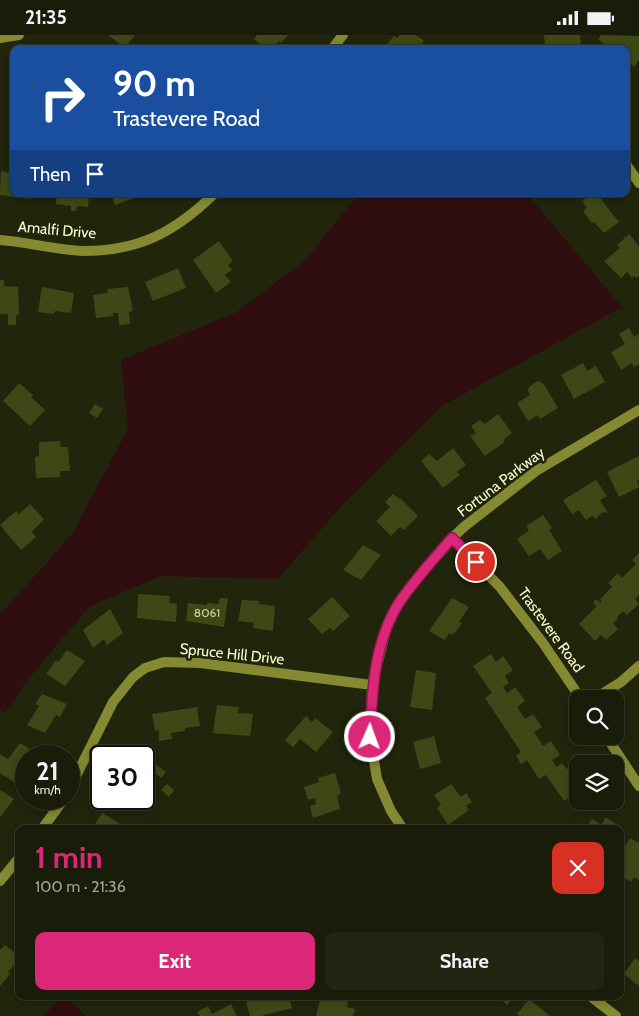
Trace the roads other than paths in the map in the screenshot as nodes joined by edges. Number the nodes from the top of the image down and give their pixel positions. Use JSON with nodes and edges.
{"nodes":[{"id":1,"x":19,"y":35,"type":"edge"},
{"id":2,"x":343,"y":35,"type":"edge"},
{"id":3,"x":0,"y":38,"type":"edge"},
{"id":4,"x":335,"y":45,"type":"edge"},
{"id":5,"x":630,"y":170,"type":"edge"},
{"id":6,"x":639,"y":183,"type":"edge"},
{"id":7,"x":211,"y":197,"type":"edge"},
{"id":8,"x":0,"y":240,"type":"edge"},
{"id":9,"x":639,"y":411,"type":"edge"},
{"id":10,"x":452,"y":538,"type":"junction"},
{"id":11,"x":639,"y":666,"type":"edge"},
{"id":12,"x":372,"y":685,"type":"junction"},
{"id":13,"x":575,"y":690,"type":"edge"},
{"id":14,"x":608,"y":690,"type":"edge"},
{"id":15,"x":612,"y":745,"type":"edge"},
{"id":16,"x":80,"y":768,"type":"edge"},
{"id":17,"x":639,"y":786,"type":"edge"},
{"id":18,"x":56,"y":810,"type":"edge"},
{"id":19,"x":45,"y":825,"type":"edge"},
{"id":20,"x":400,"y":825,"type":"edge"},
{"id":21,"x":15,"y":863,"type":"edge"},
{"id":22,"x":0,"y":881,"type":"edge"},
{"id":23,"x":595,"y":1000,"type":"edge"},
{"id":24,"x":616,"y":1016,"type":"edge"}],
"edges":[{"from":1,"to":3,"type":"street"},
{"from":2,"to":4,"type":"street"},
{"from":5,"to":6,"type":"street"},
{"from":7,"to":8,"type":"street","name":"Amalfi Drive"},
{"from":9,"to":10,"type":"street","name":"Fortuna Parkway"},
{"from":10,"to":12,"type":"street","name":"Fortuna Parkway"},
{"from":10,"to":13,"type":"street","name":"Trastevere Road"},
{"from":11,"to":14,"type":"street"},
{"from":12,"to":16,"type":"street","name":"Spruce Hill Drive"},
{"from":12,"to":20,"type":"street","name":"Fortuna Parkway"},
{"from":15,"to":17,"type":"street"},
{"from":18,"to":19,"type":"street"},
{"from":21,"to":22,"type":"street"},
{"from":23,"to":24,"type":"street"}]}
